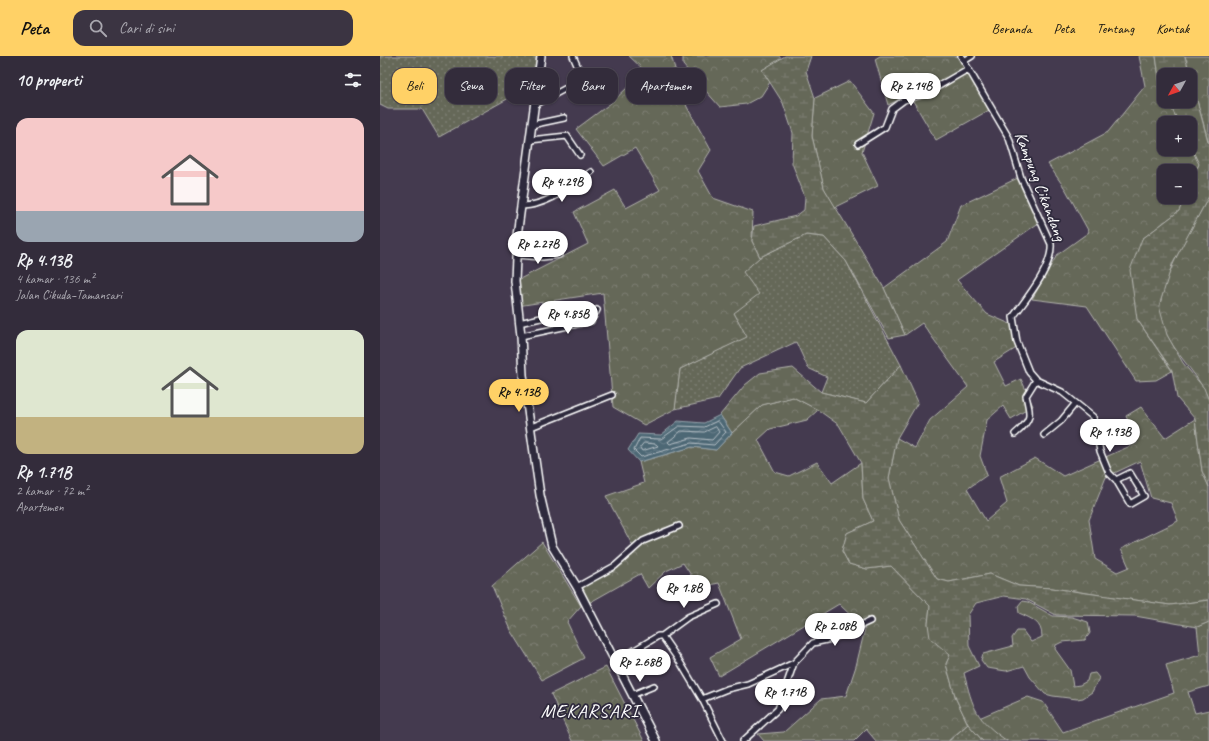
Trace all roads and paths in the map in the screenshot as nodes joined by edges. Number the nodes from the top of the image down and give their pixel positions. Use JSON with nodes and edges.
{"nodes":[{"id":1,"x":541,"y":56,"type":"edge"},
{"id":2,"x":573,"y":56,"type":"edge"},
{"id":3,"x":972,"y":56,"type":"edge"},
{"id":4,"x":963,"y":58,"type":"edge"},
{"id":5,"x":968,"y":69,"type":"junction"},
{"id":6,"x":535,"y":105,"type":"junction"},
{"id":7,"x":564,"y":118,"type":"dead end"},
{"id":8,"x":531,"y":124,"type":"junction"},
{"id":9,"x":530,"y":140,"type":"junction"},
{"id":10,"x":858,"y":144,"type":"dead end"},
{"id":11,"x":580,"y":155,"type":"dead end"},
{"id":12,"x":591,"y":172,"type":"dead end"},
{"id":13,"x":522,"y":206,"type":"junction"},
{"id":14,"x":516,"y":255,"type":"junction"},
{"id":15,"x":559,"y":255,"type":"dead end"},
{"id":16,"x":597,"y":310,"type":"dead end"},
{"id":17,"x":558,"y":314,"type":"dead end"},
{"id":18,"x":519,"y":323,"type":"junction"},
{"id":19,"x":521,"y":336,"type":"junction"},
{"id":20,"x":1036,"y":380,"type":"junction"},
{"id":21,"x":612,"y":395,"type":"dead end"},
{"id":22,"x":1075,"y":404,"type":"junction"},
{"id":23,"x":531,"y":428,"type":"junction"},
{"id":24,"x":1016,"y":434,"type":"dead end"},
{"id":25,"x":1044,"y":435,"type":"dead end"},
{"id":26,"x":1116,"y":480,"type":"junction"},
{"id":27,"x":679,"y":526,"type":"dead end"},
{"id":28,"x":577,"y":586,"type":"junction"},
{"id":29,"x":718,"y":604,"type":"dead end"},
{"id":30,"x":870,"y":621,"type":"dead end"},
{"id":31,"x":662,"y":636,"type":"junction"},
{"id":32,"x":615,"y":662,"type":"junction"},
{"id":33,"x":794,"y":663,"type":"junction"},
{"id":34,"x":654,"y":686,"type":"dead end"},
{"id":35,"x":632,"y":695,"type":"junction"},
{"id":36,"x":702,"y":699,"type":"junction"},
{"id":37,"x":656,"y":741,"type":"edge"},
{"id":38,"x":723,"y":741,"type":"edge"},
{"id":39,"x":743,"y":741,"type":"edge"}],
"edges":[{"from":1,"to":6,"type":"street"},
{"from":2,"to":6,"type":"street"},
{"from":3,"to":4,"type":"street"},
{"from":4,"to":5,"type":"street","name":"Kampung Cikandang"},
{"from":5,"to":10,"type":"street"},
{"from":5,"to":20,"type":"street","name":"Kampung Cikandang"},
{"from":6,"to":8,"type":"street"},
{"from":7,"to":8,"type":"street"},
{"from":8,"to":9,"type":"street"},
{"from":9,"to":11,"type":"street"},
{"from":9,"to":13,"type":"street"},
{"from":12,"to":13,"type":"street"},
{"from":13,"to":14,"type":"street"},
{"from":14,"to":15,"type":"street"},
{"from":14,"to":18,"type":"street"},
{"from":16,"to":19,"type":"street"},
{"from":17,"to":18,"type":"street"},
{"from":18,"to":19,"type":"street"},
{"from":19,"to":23,"type":"street"},
{"from":20,"to":22,"type":"street"},
{"from":20,"to":24,"type":"street"},
{"from":21,"to":23,"type":"street"},
{"from":22,"to":25,"type":"street"},
{"from":22,"to":26,"type":"street"},
{"from":23,"to":28,"type":"street"},
{"from":26,"to":26,"type":"street"},
{"from":27,"to":28,"type":"street"},
{"from":28,"to":32,"type":"street"},
{"from":29,"to":31,"type":"street"},
{"from":30,"to":33,"type":"street"},
{"from":31,"to":32,"type":"street"},
{"from":31,"to":36,"type":"street"},
{"from":32,"to":35,"type":"street"},
{"from":33,"to":36,"type":"street"},
{"from":33,"to":39,"type":"street"},
{"from":34,"to":35,"type":"street"},
{"from":35,"to":37,"type":"street"},
{"from":36,"to":38,"type":"street"}]}
